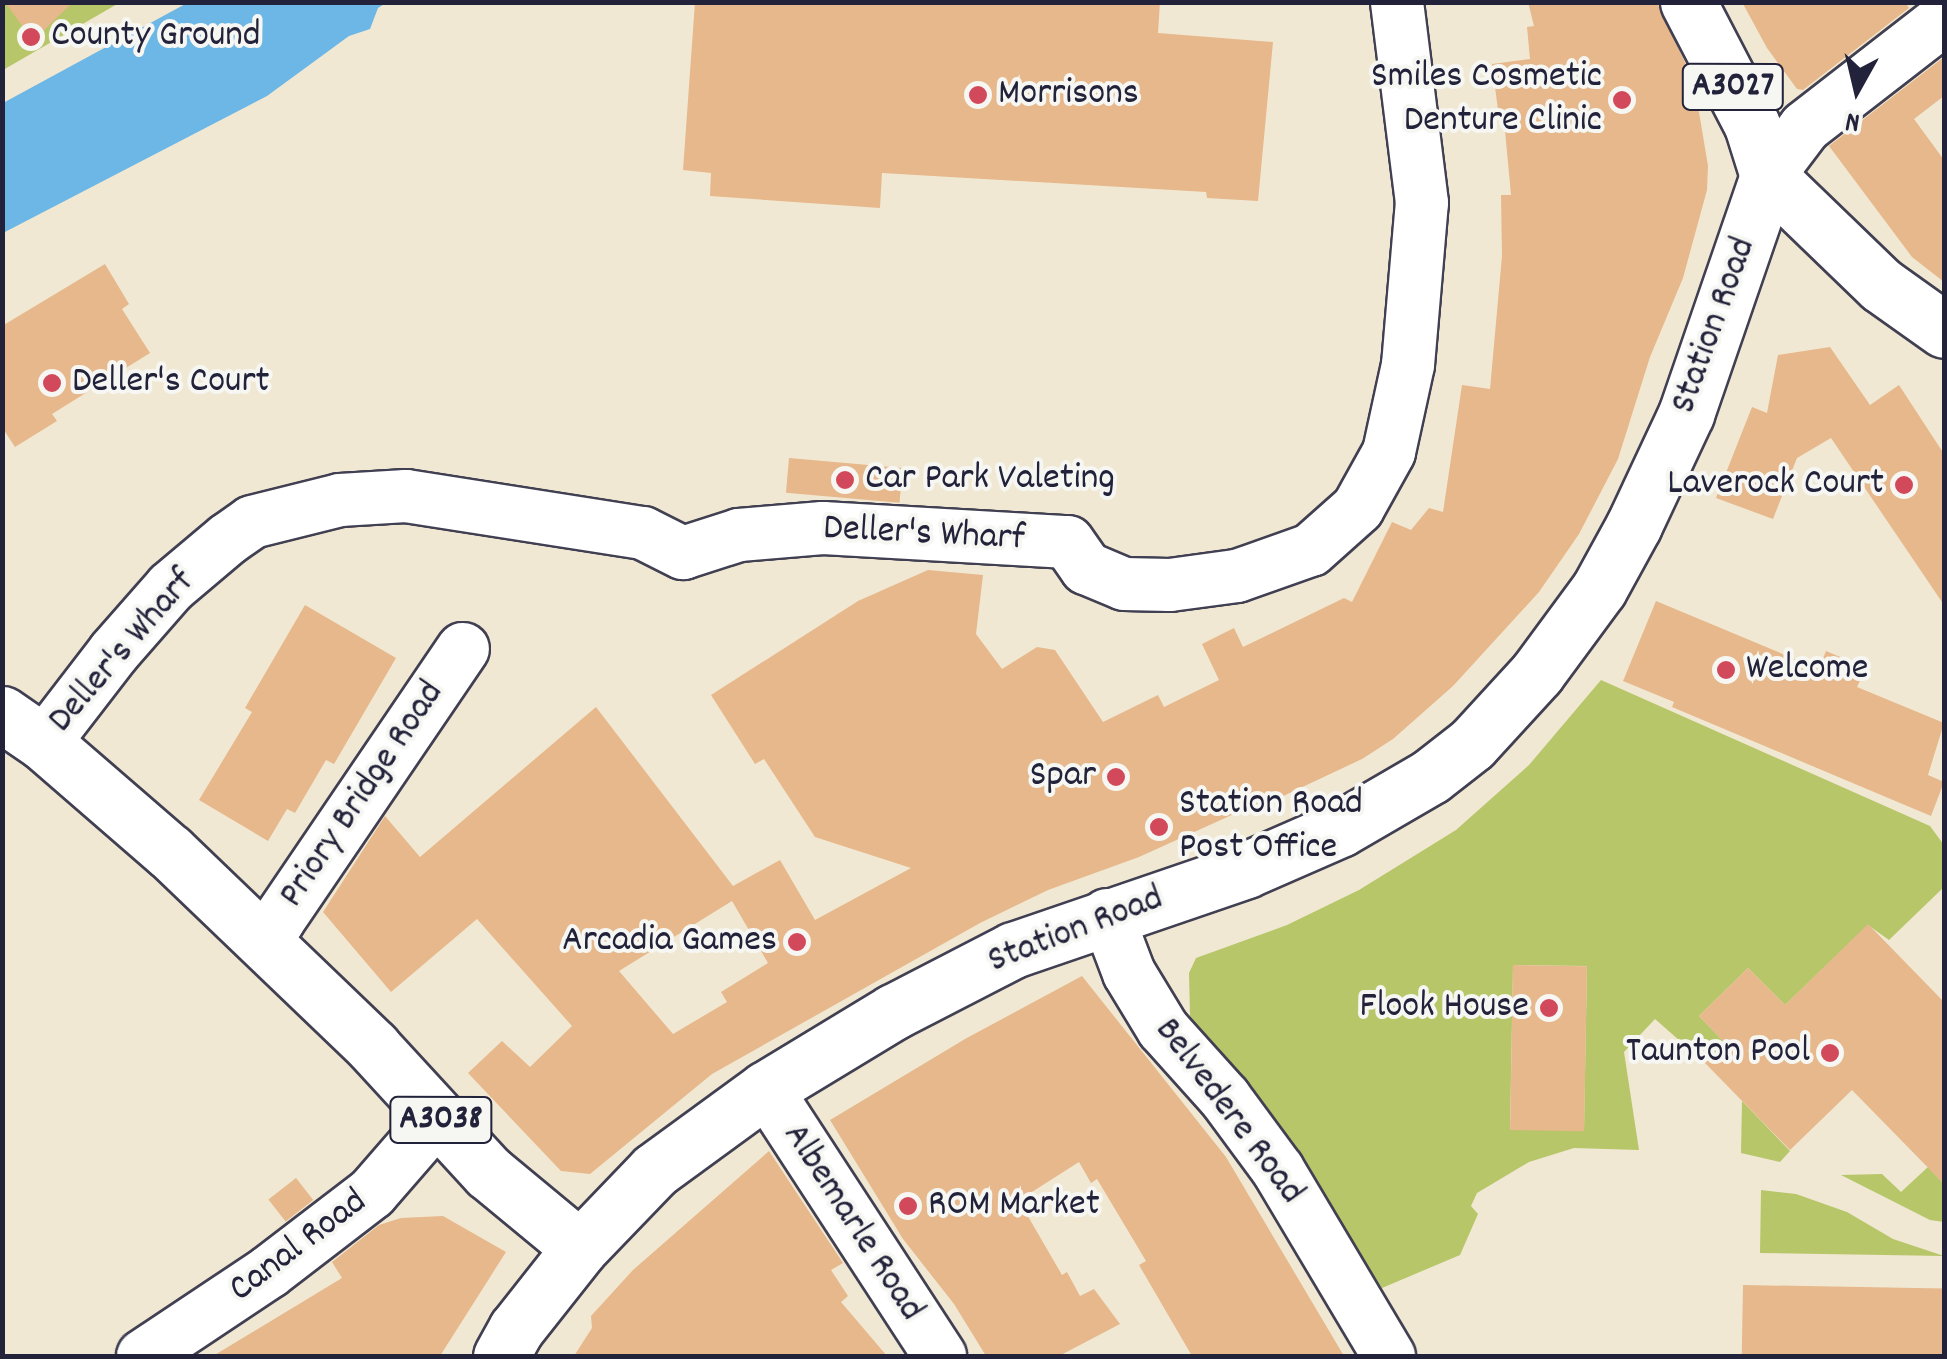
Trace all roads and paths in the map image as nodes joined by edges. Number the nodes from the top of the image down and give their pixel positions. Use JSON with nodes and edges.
{"nodes":[{"id":1,"x":1397,"y":2,"type":"edge"},
{"id":2,"x":1688,"y":2,"type":"edge"},
{"id":3,"x":1944,"y":19,"type":"edge"},
{"id":4,"x":1768,"y":176,"type":"junction"},
{"id":5,"x":1944,"y":330,"type":"edge"},
{"id":6,"x":463,"y":649,"type":"dead end"},
{"id":7,"x":24,"y":728,"type":"edge"},
{"id":8,"x":1106,"y":915,"type":"junction"},
{"id":9,"x":260,"y":938,"type":"junction"},
{"id":10,"x":766,"y":1089,"type":"junction"},
{"id":11,"x":438,"y":1117,"type":"junction"},
{"id":12,"x":580,"y":1248,"type":"junction"},
{"id":13,"x":143,"y":1356,"type":"edge"},
{"id":14,"x":501,"y":1356,"type":"edge"},
{"id":15,"x":940,"y":1356,"type":"edge"},
{"id":16,"x":1388,"y":1356,"type":"edge"}],
"edges":[{"from":1,"to":7,"type":"street","name":"Deller's Wharf"},
{"from":2,"to":4,"type":"main road","number":"A3027"},
{"from":3,"to":4,"type":"street"},
{"from":4,"to":5,"type":"main road","number":"A3027"},
{"from":4,"to":8,"type":"main road","name":"Station Road"},
{"from":6,"to":9,"type":"street","name":"Priory Bridge Road"},
{"from":7,"to":9,"type":"main road","name":"Priory Bridge Road","number":"A3038"},
{"from":8,"to":10,"type":"main road","name":"Station Road"},
{"from":8,"to":16,"type":"street","name":"Belvedere Road"},
{"from":9,"to":11,"type":"main road","name":"Priory Bridge Road","number":"A3038"},
{"from":10,"to":12,"type":"main road","name":"Station Road"},
{"from":10,"to":15,"type":"street","name":"Albemarle Road"},
{"from":11,"to":12,"type":"main road","name":"Priory Bridge Road","number":"A3038"},
{"from":11,"to":13,"type":"street","name":"Canal Road"},
{"from":12,"to":14,"type":"main road","name":"Station Road"}]}
